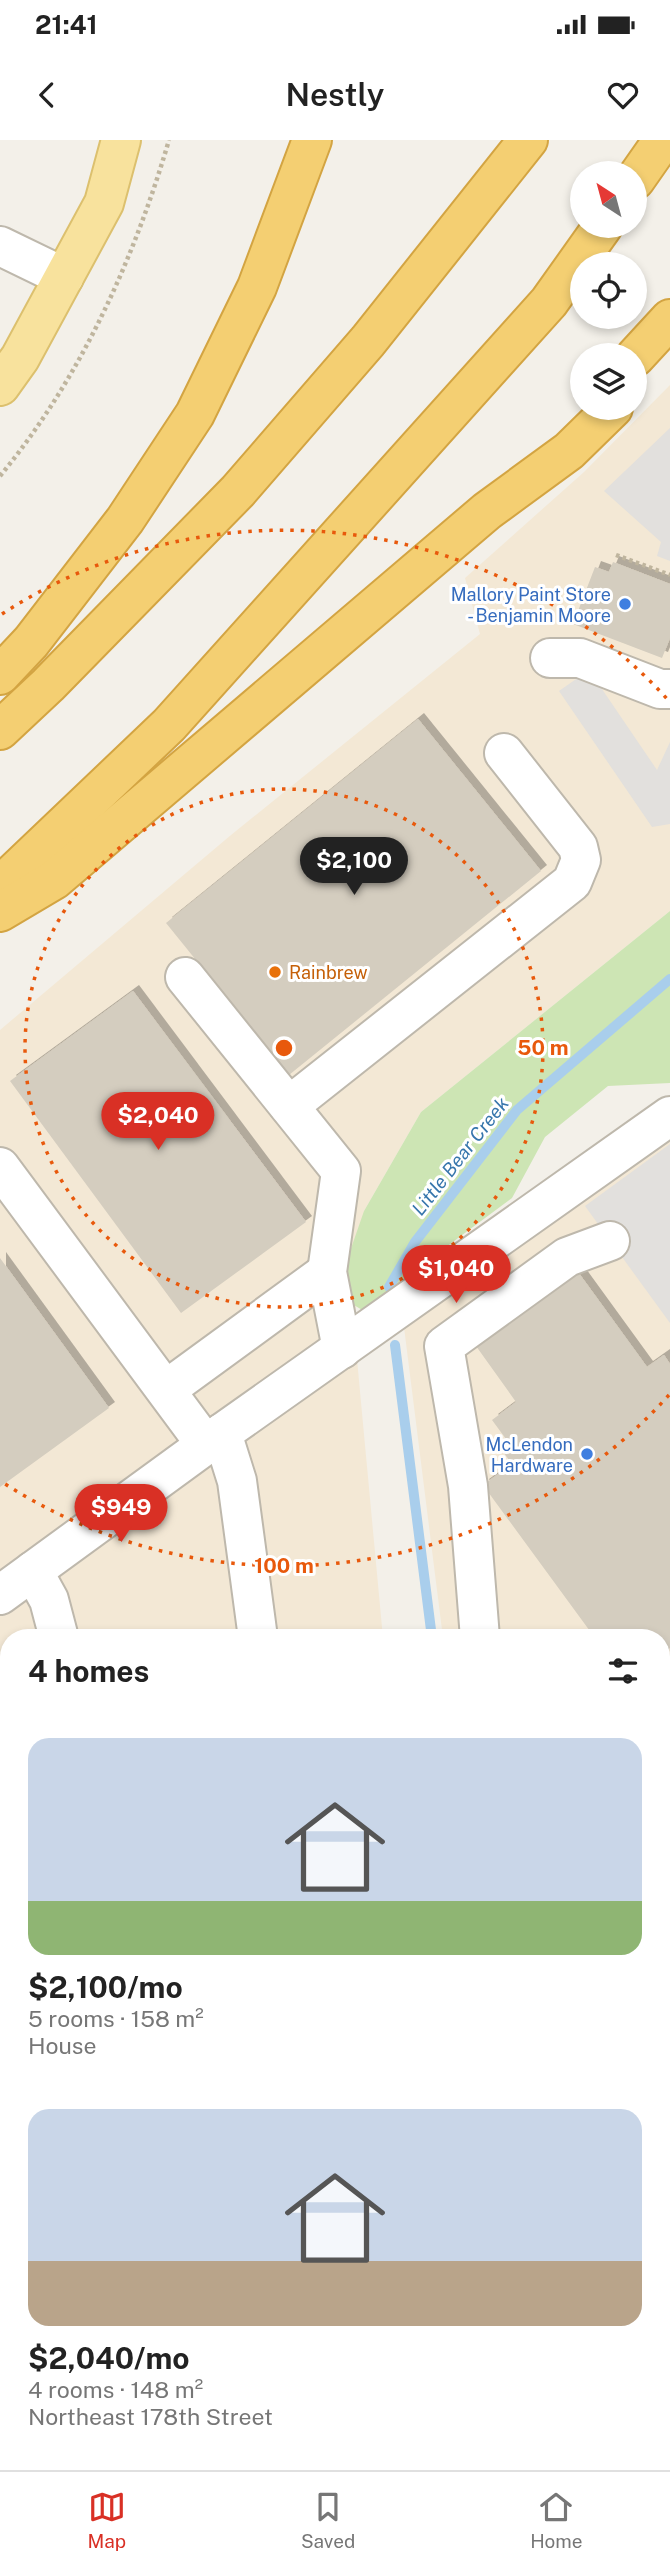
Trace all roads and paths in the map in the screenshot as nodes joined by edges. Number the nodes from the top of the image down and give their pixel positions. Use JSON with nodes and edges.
{"nodes":[{"id":1,"x":121,"y":140,"type":"edge"},
{"id":2,"x":169,"y":140,"type":"edge"},
{"id":3,"x":312,"y":140,"type":"edge"},
{"id":4,"x":528,"y":140,"type":"edge"},
{"id":5,"x":663,"y":140,"type":"edge"},
{"id":6,"x":648,"y":161,"type":"edge"},
{"id":7,"x":594,"y":238,"type":"edge"},
{"id":8,"x":0,"y":246,"type":"edge"},
{"id":9,"x":64,"y":277,"type":"junction"},
{"id":10,"x":670,"y":319,"type":"edge"},
{"id":11,"x":647,"y":344,"type":"edge"},
{"id":12,"x":670,"y":352,"type":"edge"},
{"id":13,"x":647,"y":374,"type":"edge"},
{"id":14,"x":0,"y":386,"type":"edge"},
{"id":15,"x":574,"y":420,"type":"edge"},
{"id":16,"x":600,"y":420,"type":"edge"},
{"id":17,"x":0,"y":476,"type":"edge"},
{"id":18,"x":487,"y":512,"type":"junction"},
{"id":19,"x":616,"y":555,"type":"dead end"},
{"id":20,"x":670,"y":576,"type":"edge"},
{"id":21,"x":550,"y":657,"type":"dead end"},
{"id":22,"x":0,"y":675,"type":"edge"},
{"id":23,"x":670,"y":689,"type":"edge"},
{"id":24,"x":0,"y":730,"type":"edge"},
{"id":25,"x":504,"y":752,"type":"dead end"},
{"id":26,"x":0,"y":886,"type":"edge"},
{"id":27,"x":0,"y":912,"type":"edge"},
{"id":28,"x":185,"y":977,"type":"dead end"},
{"id":29,"x":289,"y":1105,"type":"junction"},
{"id":30,"x":670,"y":1116,"type":"edge"},
{"id":31,"x":0,"y":1167,"type":"edge"},
{"id":32,"x":610,"y":1241,"type":"dead end"},
{"id":33,"x":327,"y":1272,"type":"junction"},
{"id":34,"x":420,"y":1294,"type":"junction"},
{"id":35,"x":453,"y":1340,"type":"junction"},
{"id":36,"x":342,"y":1349,"type":"junction"},
{"id":37,"x":167,"y":1389,"type":"junction"},
{"id":38,"x":214,"y":1439,"type":"junction"},
{"id":39,"x":33,"y":1571,"type":"junction"},
{"id":40,"x":0,"y":1595,"type":"edge"},
{"id":41,"x":57,"y":1629,"type":"edge"},
{"id":42,"x":257,"y":1629,"type":"edge"},
{"id":43,"x":479,"y":1629,"type":"edge"}],
"edges":[{"from":1,"to":9,"type":"main road"},
{"from":2,"to":17,"type":"path"},
{"from":3,"to":22,"type":"highway"},
{"from":4,"to":24,"type":"highway"},
{"from":5,"to":6,"type":"highway"},
{"from":7,"to":26,"type":"highway"},
{"from":8,"to":9,"type":"street"},
{"from":9,"to":14,"type":"main road"},
{"from":10,"to":11,"type":"highway"},
{"from":12,"to":13,"type":"highway"},
{"from":15,"to":18,"type":"highway"},
{"from":16,"to":18,"type":"highway"},
{"from":18,"to":27,"type":"highway"},
{"from":19,"to":20,"type":"path"},
{"from":21,"to":23,"type":"street"},
{"from":25,"to":29,"type":"street"},
{"from":28,"to":29,"type":"street"},
{"from":29,"to":33,"type":"street"},
{"from":30,"to":34,"type":"street"},
{"from":31,"to":37,"type":"street"},
{"from":32,"to":35,"type":"street"},
{"from":33,"to":36,"type":"street"},
{"from":33,"to":37,"type":"street"},
{"from":34,"to":35,"type":"street"},
{"from":34,"to":36,"type":"street"},
{"from":35,"to":43,"type":"street"},
{"from":36,"to":38,"type":"street"},
{"from":37,"to":38,"type":"street"},
{"from":38,"to":39,"type":"street"},
{"from":38,"to":42,"type":"street"},
{"from":39,"to":40,"type":"street"},
{"from":39,"to":41,"type":"street"}]}
